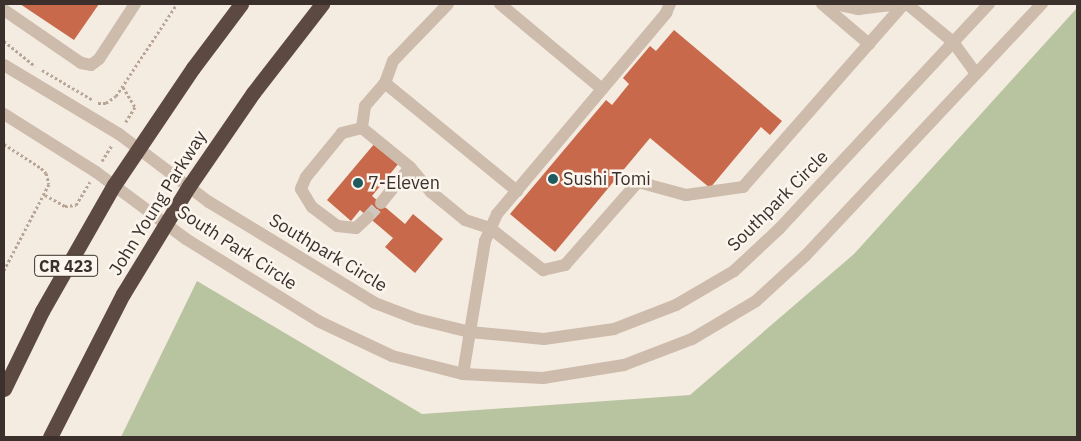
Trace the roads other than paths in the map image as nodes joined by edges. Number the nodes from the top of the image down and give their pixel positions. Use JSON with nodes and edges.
{"nodes":[{"id":1,"x":135,"y":4,"type":"edge"},
{"id":2,"x":241,"y":4,"type":"edge"},
{"id":3,"x":322,"y":4,"type":"edge"},
{"id":4,"x":448,"y":4,"type":"edge"},
{"id":5,"x":500,"y":4,"type":"edge"},
{"id":6,"x":670,"y":4,"type":"edge"},
{"id":7,"x":822,"y":4,"type":"edge"},
{"id":8,"x":834,"y":4,"type":"edge"},
{"id":9,"x":899,"y":4,"type":"edge"},
{"id":10,"x":906,"y":4,"type":"edge"},
{"id":11,"x":989,"y":4,"type":"edge"},
{"id":12,"x":1042,"y":4,"type":"edge"},
{"id":13,"x":4,"y":10,"type":"edge"},
{"id":14,"x":953,"y":42,"type":"junction"},
{"id":15,"x":869,"y":44,"type":"junction"},
{"id":16,"x":4,"y":64,"type":"edge"},
{"id":17,"x":976,"y":74,"type":"junction"},
{"id":18,"x":386,"y":83,"type":"junction"},
{"id":19,"x":602,"y":89,"type":"junction"},
{"id":20,"x":4,"y":114,"type":"edge"},
{"id":21,"x":362,"y":128,"type":"junction"},
{"id":22,"x":138,"y":148,"type":"junction"},
{"id":23,"x":410,"y":167,"type":"junction"},
{"id":24,"x":114,"y":185,"type":"junction"},
{"id":25,"x":189,"y":186,"type":"junction"},
{"id":26,"x":517,"y":191,"type":"junction"},
{"id":27,"x":380,"y":203,"type":"tunnel mouth"},
{"id":28,"x":368,"y":217,"type":"tunnel mouth"},
{"id":29,"x":166,"y":224,"type":"junction"},
{"id":30,"x":490,"y":228,"type":"junction"},
{"id":31,"x":470,"y":332,"type":"junction"},
{"id":32,"x":463,"y":374,"type":"junction"},
{"id":33,"x":4,"y":389,"type":"edge"},
{"id":34,"x":50,"y":437,"type":"edge"}],
"edges":[{"from":1,"to":13,"type":"street"},
{"from":2,"to":22,"type":"highway","number":"CR 423"},
{"from":3,"to":25,"type":"highway","name":"John Young Parkway"},
{"from":4,"to":18,"type":"street"},
{"from":5,"to":19,"type":"street"},
{"from":6,"to":19,"type":"street"},
{"from":7,"to":15,"type":"street"},
{"from":8,"to":9,"type":"street"},
{"from":10,"to":14,"type":"street"},
{"from":10,"to":15,"type":"street"},
{"from":11,"to":14,"type":"street","name":"Southpark Circle"},
{"from":12,"to":17,"type":"street"},
{"from":14,"to":17,"type":"street"},
{"from":14,"to":31,"type":"street","name":"Southpark Circle"},
{"from":15,"to":30,"type":"street"},
{"from":16,"to":22,"type":"street","name":"South Park Circle"},
{"from":17,"to":32,"type":"street"},
{"from":18,"to":21,"type":"street"},
{"from":18,"to":26,"type":"street"},
{"from":19,"to":26,"type":"street"},
{"from":20,"to":24,"type":"street","name":"South Park Circle"},
{"from":21,"to":23,"type":"street"},
{"from":21,"to":28,"type":"street"},
{"from":22,"to":24,"type":"highway","number":"CR 423"},
{"from":22,"to":25,"type":"street","name":"South Park Circle"},
{"from":23,"to":27,"type":"street"},
{"from":23,"to":30,"type":"street"},
{"from":24,"to":29,"type":"street","name":"South Park Circle"},
{"from":24,"to":33,"type":"highway","number":"CR 423"},
{"from":25,"to":29,"type":"highway","name":"John Young Parkway"},
{"from":25,"to":31,"type":"street","name":"Southpark Circle"},
{"from":26,"to":30,"type":"street"},
{"from":29,"to":32,"type":"street","name":"South Park Circle"},
{"from":29,"to":34,"type":"highway","name":"John Young Parkway"},
{"from":30,"to":31,"type":"street"},
{"from":31,"to":32,"type":"street"}]}
